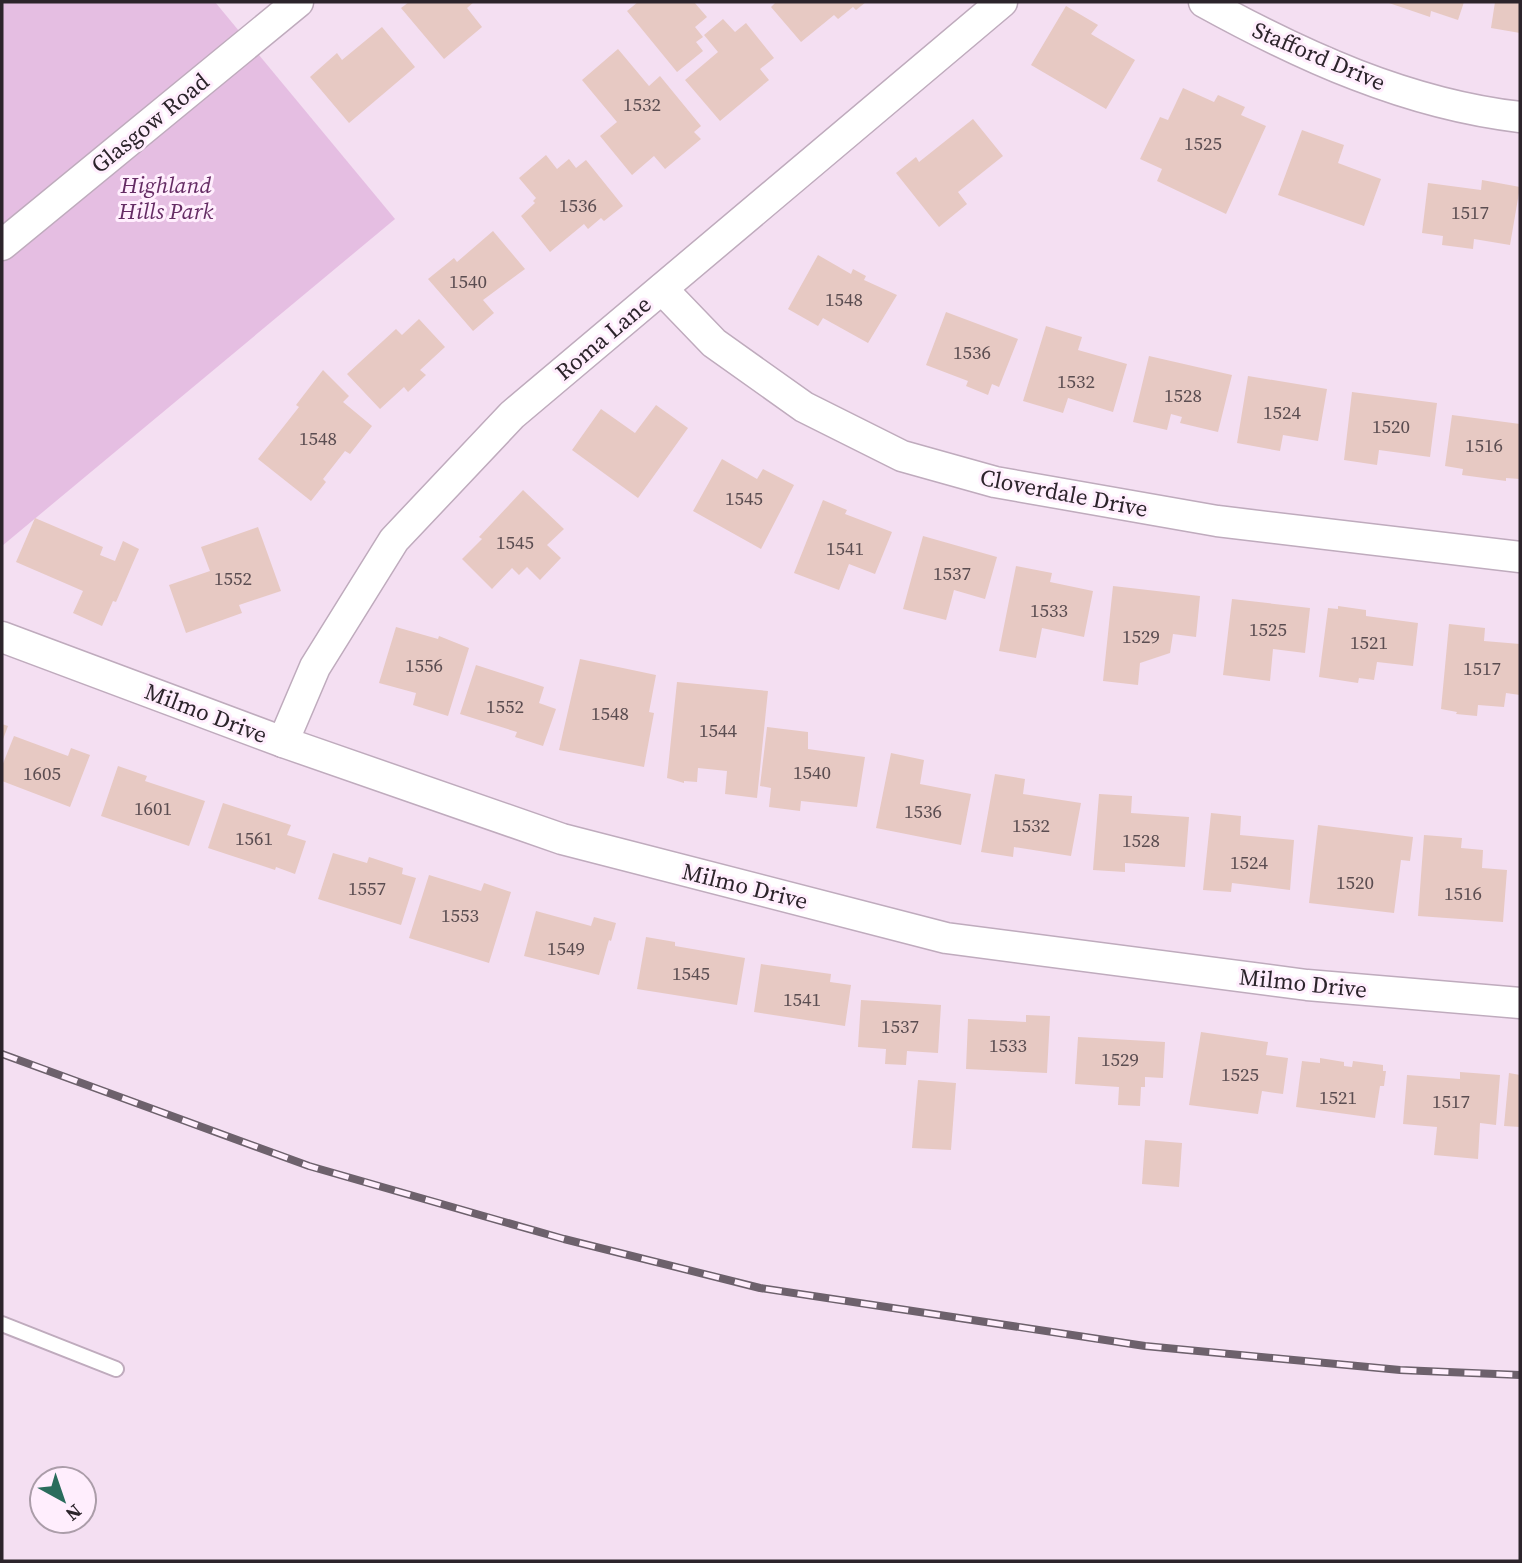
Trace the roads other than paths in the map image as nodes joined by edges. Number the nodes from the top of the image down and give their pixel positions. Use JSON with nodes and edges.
{"nodes":[{"id":1,"x":298,"y":2,"type":"edge"},
{"id":2,"x":1002,"y":2,"type":"edge"},
{"id":3,"x":1204,"y":2,"type":"edge"},
{"id":4,"x":1520,"y":117,"type":"edge"},
{"id":5,"x":2,"y":245,"type":"edge"},
{"id":6,"x":662,"y":289,"type":"junction"},
{"id":7,"x":1520,"y":557,"type":"edge"},
{"id":8,"x":2,"y":636,"type":"edge"},
{"id":9,"x":283,"y":742,"type":"junction"},
{"id":10,"x":1520,"y":1003,"type":"edge"},
{"id":11,"x":2,"y":1324,"type":"edge"},
{"id":12,"x":116,"y":1369,"type":"dead end"}],
"edges":[{"from":1,"to":5,"type":"street","name":"Glasgow Road"},
{"from":2,"to":6,"type":"street","name":"Roma Lane"},
{"from":3,"to":4,"type":"street","name":"Stafford Drive"},
{"from":6,"to":7,"type":"street","name":"Cloverdale Drive"},
{"from":6,"to":9,"type":"street","name":"Roma Lane"},
{"from":8,"to":9,"type":"street","name":"Milmo Drive"},
{"from":9,"to":10,"type":"street","name":"Milmo Drive"},
{"from":11,"to":12,"type":"lane"}]}
